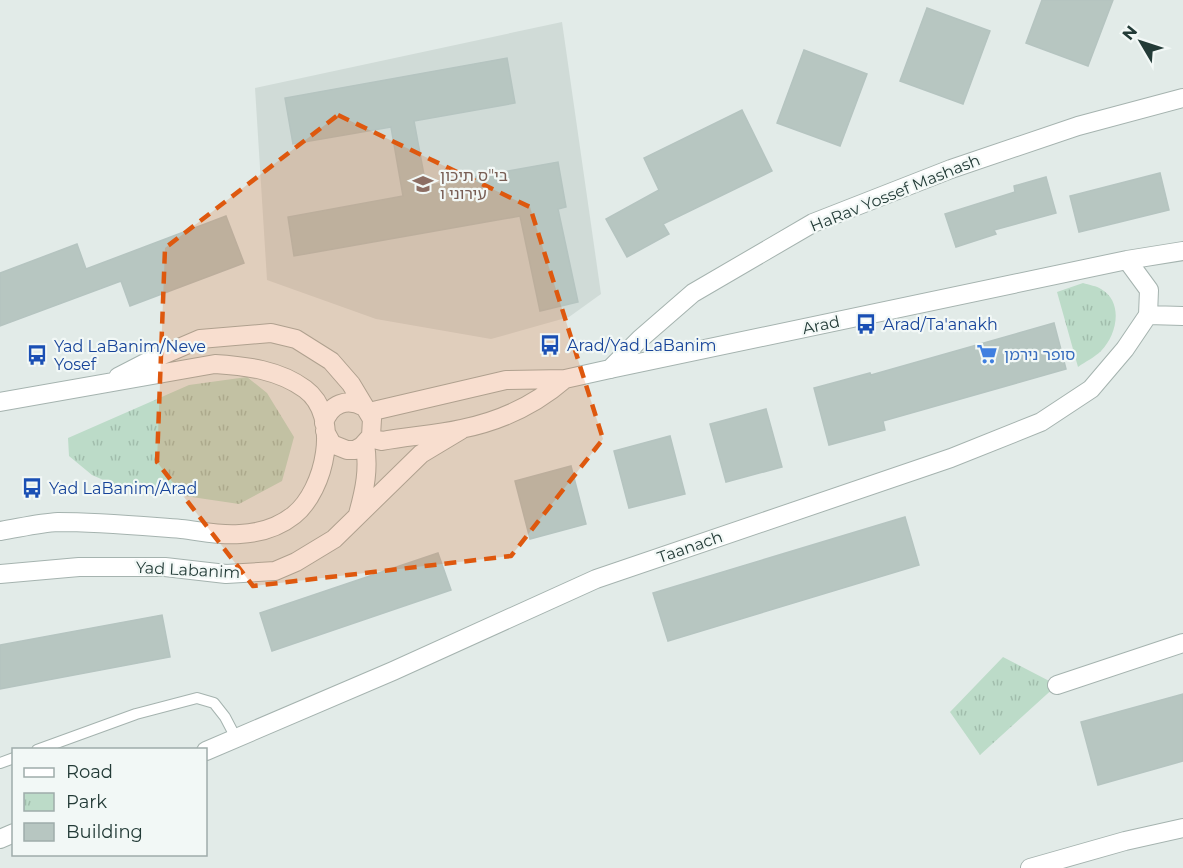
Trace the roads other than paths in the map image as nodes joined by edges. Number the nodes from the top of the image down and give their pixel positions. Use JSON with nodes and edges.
{"nodes":[{"id":1,"x":1183,"y":98,"type":"edge"},
{"id":2,"x":1183,"y":251,"type":"edge"},
{"id":3,"x":1127,"y":260,"type":"junction"},
{"id":4,"x":1148,"y":315,"type":"junction"},
{"id":5,"x":1183,"y":316,"type":"edge"},
{"id":6,"x":610,"y":369,"type":"junction"},
{"id":7,"x":565,"y":380,"type":"junction"},
{"id":8,"x":103,"y":385,"type":"junction"},
{"id":9,"x":0,"y":402,"type":"edge"},
{"id":10,"x":366,"y":410,"type":"junction"},
{"id":11,"x":324,"y":427,"type":"junction"},
{"id":12,"x":460,"y":430,"type":"junction"},
{"id":13,"x":367,"y":441,"type":"junction"},
{"id":14,"x":358,"y":514,"type":"junction"},
{"id":15,"x":0,"y":531,"type":"edge"},
{"id":16,"x":0,"y":574,"type":"edge"},
{"id":17,"x":1183,"y":643,"type":"edge"},
{"id":18,"x":1057,"y":685,"type":"dead end"},
{"id":19,"x":236,"y":738,"type":"junction"},
{"id":20,"x":42,"y":748,"type":"edge"},
{"id":21,"x":207,"y":751,"type":"edge"},
{"id":22,"x":1183,"y":828,"type":"edge"},
{"id":23,"x":1030,"y":868,"type":"edge"}],
"edges":[{"from":1,"to":6,"type":"street","name":"HaRav Yossef Mashash"},
{"from":2,"to":3,"type":"street","name":"Arad"},
{"from":3,"to":4,"type":"street"},
{"from":3,"to":6,"type":"street","name":"Arad"},
{"from":4,"to":5,"type":"street"},
{"from":4,"to":19,"type":"street","name":"Taanach"},
{"from":6,"to":7,"type":"street","name":"Arad"},
{"from":7,"to":10,"type":"street","name":"Arad"},
{"from":7,"to":12,"type":"street","name":"Arad"},
{"from":8,"to":9,"type":"street","name":"Yad Labanim"},
{"from":8,"to":10,"type":"street","name":"Yad Labanim"},
{"from":8,"to":11,"type":"street","name":"Yad Labanim"},
{"from":10,"to":11,"type":"street"},
{"from":10,"to":13,"type":"street","name":"Yad Labanim"},
{"from":11,"to":13,"type":"street","name":"Yad Labanim"},
{"from":11,"to":15,"type":"street","name":"Yad Labanim"},
{"from":12,"to":13,"type":"street","name":"Arad"},
{"from":12,"to":14,"type":"street"},
{"from":13,"to":14,"type":"street","name":"Yad Labanim"},
{"from":14,"to":16,"type":"street","name":"Yad Labanim"},
{"from":17,"to":18,"type":"street"},
{"from":19,"to":20,"type":"lane"},
{"from":19,"to":21,"type":"street","name":"Taanach"},
{"from":22,"to":23,"type":"street"}]}
